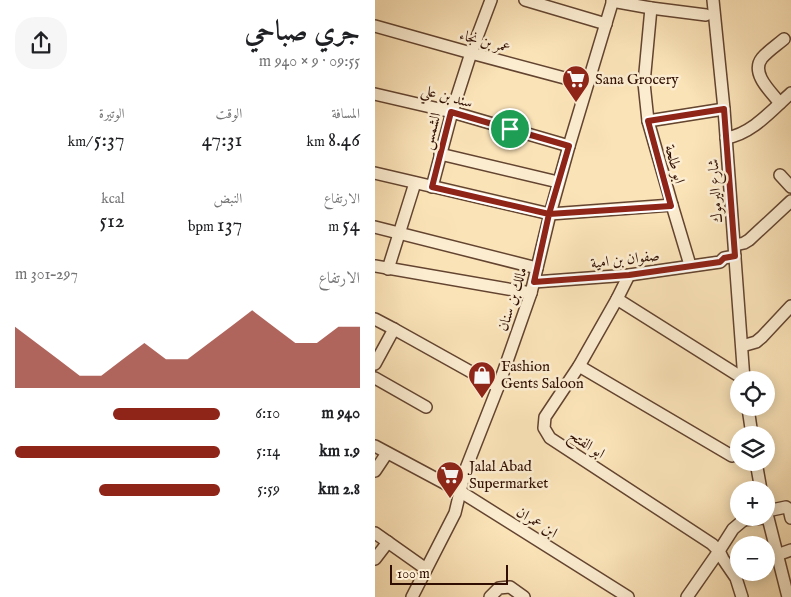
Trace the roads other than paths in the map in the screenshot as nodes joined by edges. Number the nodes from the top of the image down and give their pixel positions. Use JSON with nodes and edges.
{"nodes":[{"id":1,"x":491,"y":0,"type":"edge"},
{"id":2,"x":525,"y":0,"type":"edge"},
{"id":3,"x":713,"y":0,"type":"edge"},
{"id":4,"x":613,"y":1,"type":"edge"},
{"id":5,"x":651,"y":8,"type":"junction"},
{"id":6,"x":705,"y":15,"type":"dead end"},
{"id":7,"x":606,"y":24,"type":"junction"},
{"id":8,"x":375,"y":26,"type":"edge"},
{"id":9,"x":784,"y":39,"type":"dead end"},
{"id":10,"x":471,"y":53,"type":"junction"},
{"id":11,"x":587,"y":84,"type":"junction"},
{"id":12,"x":375,"y":94,"type":"edge"},
{"id":13,"x":788,"y":97,"type":"edge"},
{"id":14,"x":724,"y":109,"type":"junction"},
{"id":15,"x":451,"y":112,"type":"junction"},
{"id":16,"x":648,"y":121,"type":"junction"},
{"id":17,"x":726,"y":134,"type":"junction"},
{"id":18,"x":569,"y":146,"type":"junction"},
{"id":19,"x":440,"y":154,"type":"junction"},
{"id":20,"x":375,"y":173,"type":"edge"},
{"id":21,"x":780,"y":175,"type":"dead end"},
{"id":22,"x":558,"y":182,"type":"junction"},
{"id":23,"x":415,"y":183,"type":"junction"},
{"id":24,"x":432,"y":187,"type":"junction"},
{"id":25,"x":791,"y":187,"type":"edge"},
{"id":26,"x":791,"y":200,"type":"edge"},
{"id":27,"x":671,"y":206,"type":"junction"},
{"id":28,"x":549,"y":214,"type":"junction"},
{"id":29,"x":375,"y":227,"type":"edge"},
{"id":30,"x":399,"y":234,"type":"junction"},
{"id":31,"x":735,"y":250,"type":"junction"},
{"id":32,"x":690,"y":265,"type":"junction"},
{"id":33,"x":375,"y":266,"type":"edge"},
{"id":34,"x":537,"y":268,"type":"junction"},
{"id":35,"x":388,"y":269,"type":"junction"},
{"id":36,"x":629,"y":275,"type":"junction"},
{"id":37,"x":532,"y":288,"type":"junction"},
{"id":38,"x":617,"y":300,"type":"junction"},
{"id":39,"x":791,"y":306,"type":"edge"},
{"id":40,"x":375,"y":319,"type":"edge"},
{"id":41,"x":394,"y":329,"type":"junction"},
{"id":42,"x":741,"y":341,"type":"junction"},
{"id":43,"x":375,"y":364,"type":"edge"},
{"id":44,"x":579,"y":366,"type":"junction"},
{"id":45,"x":731,"y":371,"type":"edge"},
{"id":46,"x":743,"y":371,"type":"edge"},
{"id":47,"x":375,"y":378,"type":"edge"},
{"id":48,"x":498,"y":387,"type":"junction"},
{"id":49,"x":426,"y":407,"type":"dead end"},
{"id":50,"x":375,"y":446,"type":"edge"},
{"id":51,"x":387,"y":453,"type":"junction"},
{"id":52,"x":730,"y":454,"type":"edge"},
{"id":53,"x":375,"y":471,"type":"edge"},
{"id":54,"x":461,"y":492,"type":"junction"},
{"id":55,"x":790,"y":510,"type":"edge"},
{"id":56,"x":775,"y":511,"type":"edge"},
{"id":57,"x":736,"y":526,"type":"edge"},
{"id":58,"x":769,"y":526,"type":"edge"},
{"id":59,"x":375,"y":533,"type":"edge"},
{"id":60,"x":388,"y":542,"type":"junction"},
{"id":61,"x":791,"y":550,"type":"edge"},
{"id":62,"x":719,"y":552,"type":"junction"},
{"id":63,"x":777,"y":555,"type":"junction"},
{"id":64,"x":375,"y":559,"type":"edge"},
{"id":65,"x":425,"y":570,"type":"junction"},
{"id":66,"x":411,"y":597,"type":"edge"},
{"id":67,"x":490,"y":597,"type":"edge"},
{"id":68,"x":524,"y":597,"type":"edge"},
{"id":69,"x":628,"y":597,"type":"edge"},
{"id":70,"x":687,"y":597,"type":"edge"},
{"id":71,"x":742,"y":597,"type":"edge"},
{"id":72,"x":788,"y":597,"type":"edge"}],
"edges":[{"from":1,"to":10,"type":"street","name":"الشمس"},
{"from":2,"to":7,"type":"street"},
{"from":3,"to":14,"type":"street","name":"شارع اليرموك"},
{"from":4,"to":5,"type":"street"},
{"from":4,"to":7,"type":"street","name":"مالك بن سنان"},
{"from":5,"to":6,"type":"street"},
{"from":5,"to":16,"type":"street","name":"ابو طلحة"},
{"from":7,"to":11,"type":"street","name":"مالك بن سنان"},
{"from":8,"to":10,"type":"street","name":"عمر بن نجاء"},
{"from":9,"to":13,"type":"street"},
{"from":10,"to":11,"type":"street","name":"عمر بن نجاء"},
{"from":10,"to":15,"type":"street","name":"الشمس"},
{"from":11,"to":18,"type":"street","name":"مالك بن سنان"},
{"from":12,"to":15,"type":"street","name":"سند بن علي"},
{"from":13,"to":17,"type":"street"},
{"from":14,"to":16,"type":"street"},
{"from":14,"to":17,"type":"street","name":"شارع اليرموك"},
{"from":15,"to":18,"type":"street","name":"سند بن علي"},
{"from":15,"to":19,"type":"street","name":"الشمس"},
{"from":16,"to":27,"type":"street","name":"ابو طلحة"},
{"from":17,"to":31,"type":"street","name":"شارع اليرموك"},
{"from":18,"to":22,"type":"street","name":"مالك بن سنان"},
{"from":19,"to":22,"type":"street"},
{"from":19,"to":24,"type":"street","name":"الشمس"},
{"from":20,"to":23,"type":"street"},
{"from":21,"to":25,"type":"street"},
{"from":22,"to":28,"type":"street","name":"مالك بن سنان"},
{"from":23,"to":24,"type":"street"},
{"from":23,"to":30,"type":"street"},
{"from":24,"to":28,"type":"street"},
{"from":26,"to":31,"type":"street","name":"صفوان بن امية"},
{"from":27,"to":28,"type":"street"},
{"from":27,"to":32,"type":"street","name":"ابو طلحة"},
{"from":28,"to":34,"type":"street","name":"مالك بن سنان"},
{"from":29,"to":30,"type":"street"},
{"from":30,"to":34,"type":"street"},
{"from":30,"to":35,"type":"street"},
{"from":31,"to":32,"type":"street","name":"صفوان بن امية"},
{"from":31,"to":42,"type":"street","name":"شارع اليرموك"},
{"from":32,"to":36,"type":"street","name":"صفوان بن امية"},
{"from":33,"to":35,"type":"street","name":"صفوان بن امية"},
{"from":34,"to":37,"type":"street","name":"مالك بن سنان"},
{"from":35,"to":37,"type":"street","name":"صفوان بن امية"},
{"from":36,"to":37,"type":"street","name":"صفوان بن امية"},
{"from":36,"to":38,"type":"street","name":"ابو الفتح"},
{"from":37,"to":48,"type":"street","name":"مالك بن سنان"},
{"from":38,"to":44,"type":"street","name":"ابو الفتح"},
{"from":38,"to":45,"type":"street"},
{"from":39,"to":42,"type":"street"},
{"from":40,"to":41,"type":"street"},
{"from":41,"to":43,"type":"street"},
{"from":41,"to":48,"type":"street"},
{"from":42,"to":46,"type":"street","name":"شارع اليرموك"},
{"from":44,"to":52,"type":"street"},
{"from":44,"to":62,"type":"street","name":"ابو الفتح"},
{"from":47,"to":49,"type":"street"},
{"from":48,"to":54,"type":"street","name":"مالك بن سنان"},
{"from":50,"to":51,"type":"street","name":"ابن عمران"},
{"from":51,"to":53,"type":"street"},
{"from":51,"to":54,"type":"street","name":"ابن عمران"},
{"from":54,"to":65,"type":"street","name":"مالك بن سنان"},
{"from":54,"to":69,"type":"street","name":"ابن عمران"},
{"from":55,"to":56,"type":"street"},
{"from":57,"to":62,"type":"street"},
{"from":58,"to":63,"type":"street"},
{"from":59,"to":60,"type":"street"},
{"from":60,"to":64,"type":"street"},
{"from":60,"to":65,"type":"street"},
{"from":61,"to":63,"type":"street"},
{"from":62,"to":70,"type":"street"},
{"from":62,"to":71,"type":"street","name":"ابو الفتح"},
{"from":63,"to":72,"type":"street"},
{"from":65,"to":66,"type":"street","name":"مالك بن سنان"},
{"from":67,"to":68,"type":"street"}]}
